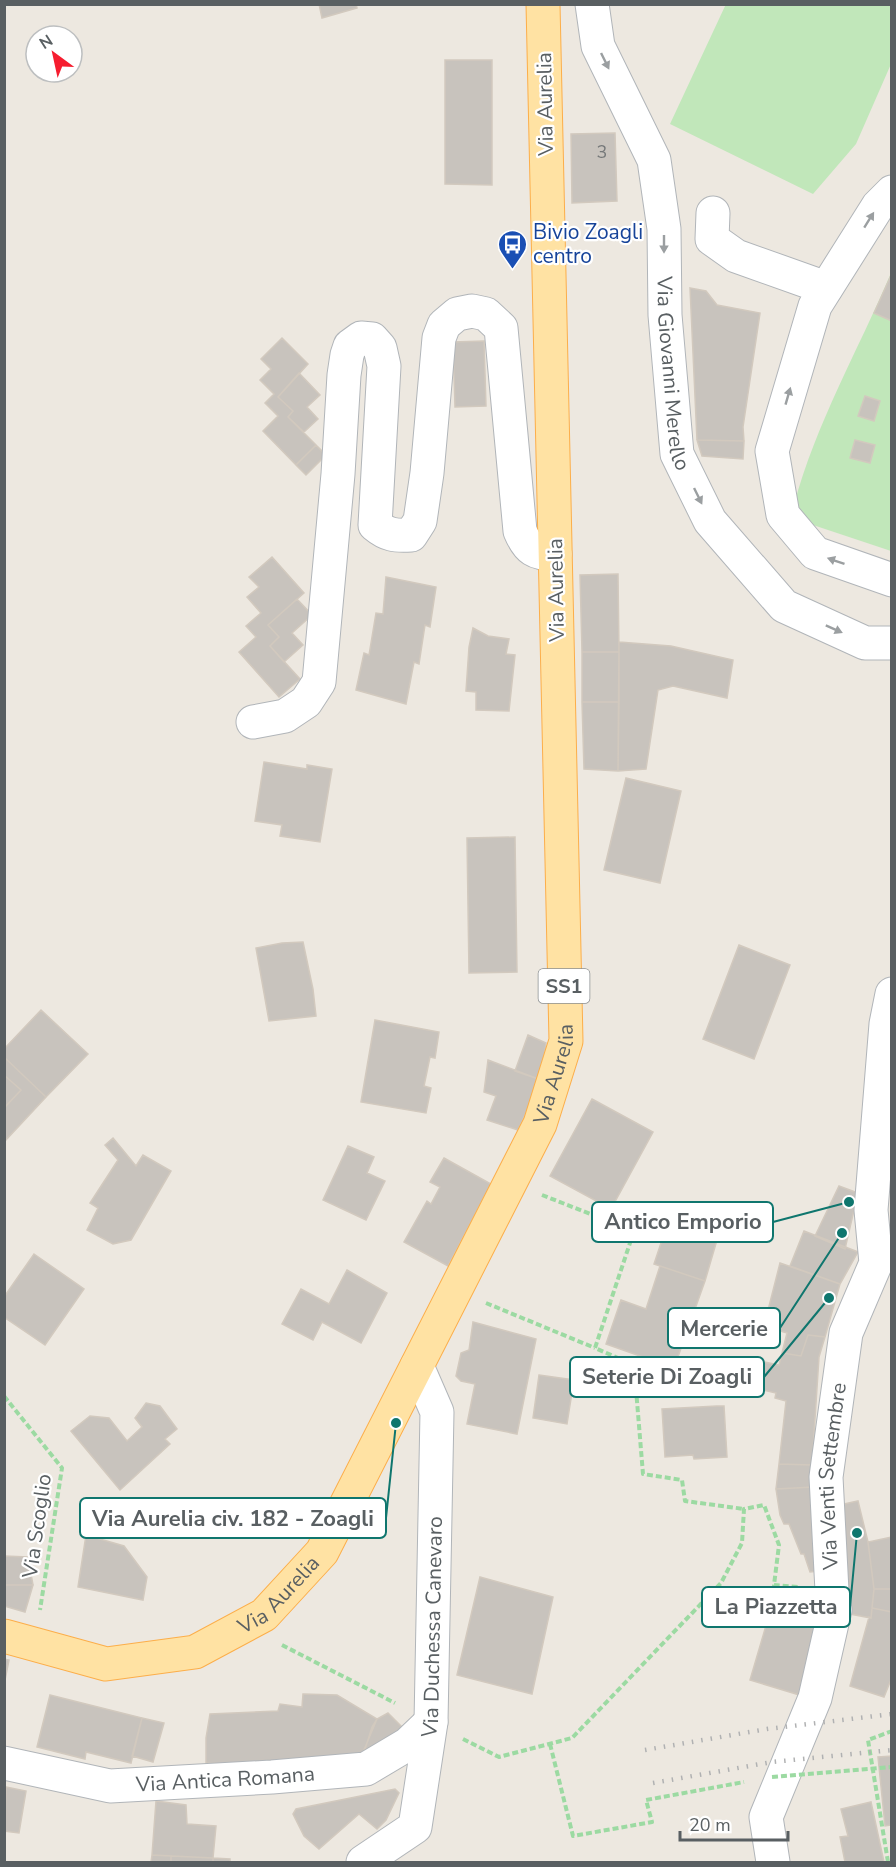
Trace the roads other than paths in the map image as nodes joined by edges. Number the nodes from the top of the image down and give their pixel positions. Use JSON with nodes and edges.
{"nodes":[{"id":1,"x":543,"y":4,"type":"edge"},
{"id":2,"x":592,"y":4,"type":"edge"},
{"id":3,"x":891,"y":192,"type":"edge"},
{"id":4,"x":713,"y":213,"type":"dead end"},
{"id":5,"x":826,"y":288,"type":"junction"},
{"id":6,"x":555,"y":554,"type":"junction"},
{"id":7,"x":891,"y":580,"type":"edge"},
{"id":8,"x":891,"y":644,"type":"edge"},
{"id":9,"x":253,"y":722,"type":"dead end"},
{"id":10,"x":890,"y":1015,"type":"edge"},
{"id":11,"x":884,"y":1266,"type":"edge"},
{"id":12,"x":417,"y":1366,"type":"junction"},
{"id":13,"x":20,"y":1640,"type":"edge"},
{"id":14,"x":431,"y":1722,"type":"junction"},
{"id":15,"x":4,"y":1763,"type":"edge"},
{"id":16,"x":363,"y":1863,"type":"edge"},
{"id":17,"x":773,"y":1863,"type":"edge"}],
"edges":[{"from":1,"to":6,"type":"main road","name":"Via Aurelia","number":"SS1"},
{"from":2,"to":8,"type":"street","name":"Via Giovanni Merello","one_way":true},
{"from":5,"to":3,"type":"street","one_way":true},
{"from":4,"to":5,"type":"street"},
{"from":7,"to":5,"type":"street","one_way":true},
{"from":6,"to":9,"type":"street"},
{"from":6,"to":12,"type":"main road","name":"Via Aurelia","number":"SS1"},
{"from":10,"to":11,"type":"street"},
{"from":11,"to":17,"type":"street","name":"Via Venti Settembre"},
{"from":12,"to":13,"type":"main road","name":"Via Aurelia","number":"SS1"},
{"from":12,"to":14,"type":"street","name":"Via Duchessa Canevaro"},
{"from":14,"to":15,"type":"street","name":"Via Antica Romana"},
{"from":14,"to":16,"type":"street","name":"Via Duchessa Canevaro"}]}
